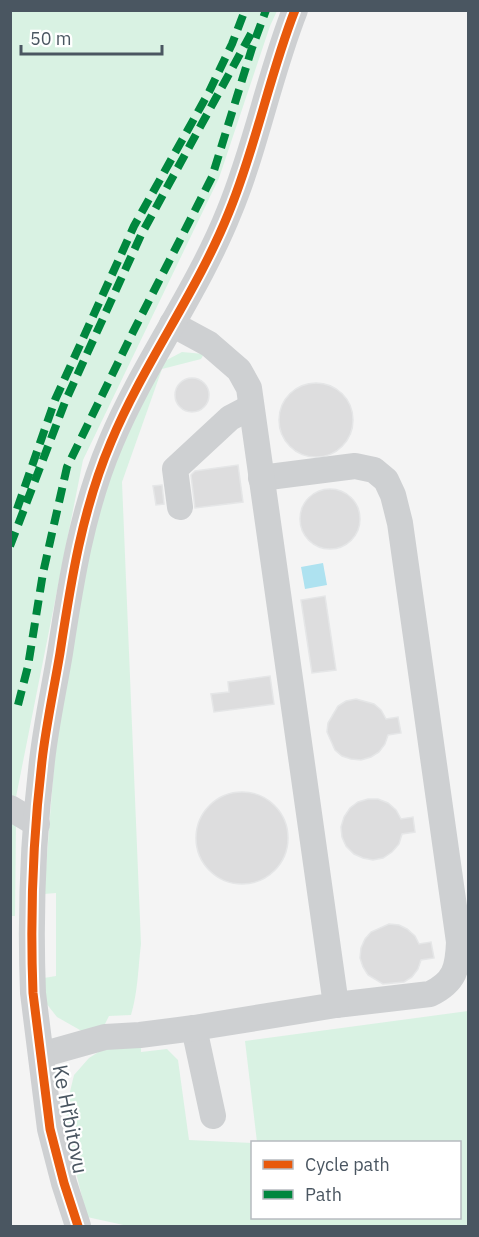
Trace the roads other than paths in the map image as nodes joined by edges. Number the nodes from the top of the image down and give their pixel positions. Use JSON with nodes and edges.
{"nodes":[{"id":1,"x":295,"y":10,"type":"edge"},
{"id":2,"x":172,"y":324,"type":"junction"},
{"id":3,"x":251,"y":407,"type":"junction"},
{"id":4,"x":261,"y":478,"type":"junction"},
{"id":5,"x":180,"y":507,"type":"dead end"},
{"id":6,"x":10,"y":808,"type":"edge"},
{"id":7,"x":37,"y":824,"type":"junction"},
{"id":8,"x":336,"y":1005,"type":"junction"},
{"id":9,"x":194,"y":1028,"type":"junction"},
{"id":10,"x":41,"y":1055,"type":"junction"},
{"id":11,"x":213,"y":1116,"type":"dead end"},
{"id":12,"x":78,"y":1227,"type":"edge"}],
"edges":[{"from":1,"to":2,"type":"street","name":"Ke Hřbitovu"},
{"from":2,"to":3,"type":"street"},
{"from":2,"to":7,"type":"street","name":"Ke Hřbitovu"},
{"from":3,"to":4,"type":"street"},
{"from":3,"to":5,"type":"street"},
{"from":4,"to":8,"type":"street"},
{"from":4,"to":8,"type":"street"},
{"from":6,"to":7,"type":"street"},
{"from":7,"to":10,"type":"street","name":"Ke Hřbitovu"},
{"from":8,"to":9,"type":"street"},
{"from":9,"to":10,"type":"street"},
{"from":9,"to":11,"type":"street"},
{"from":10,"to":12,"type":"street","name":"Ke Hřbitovu"}]}
